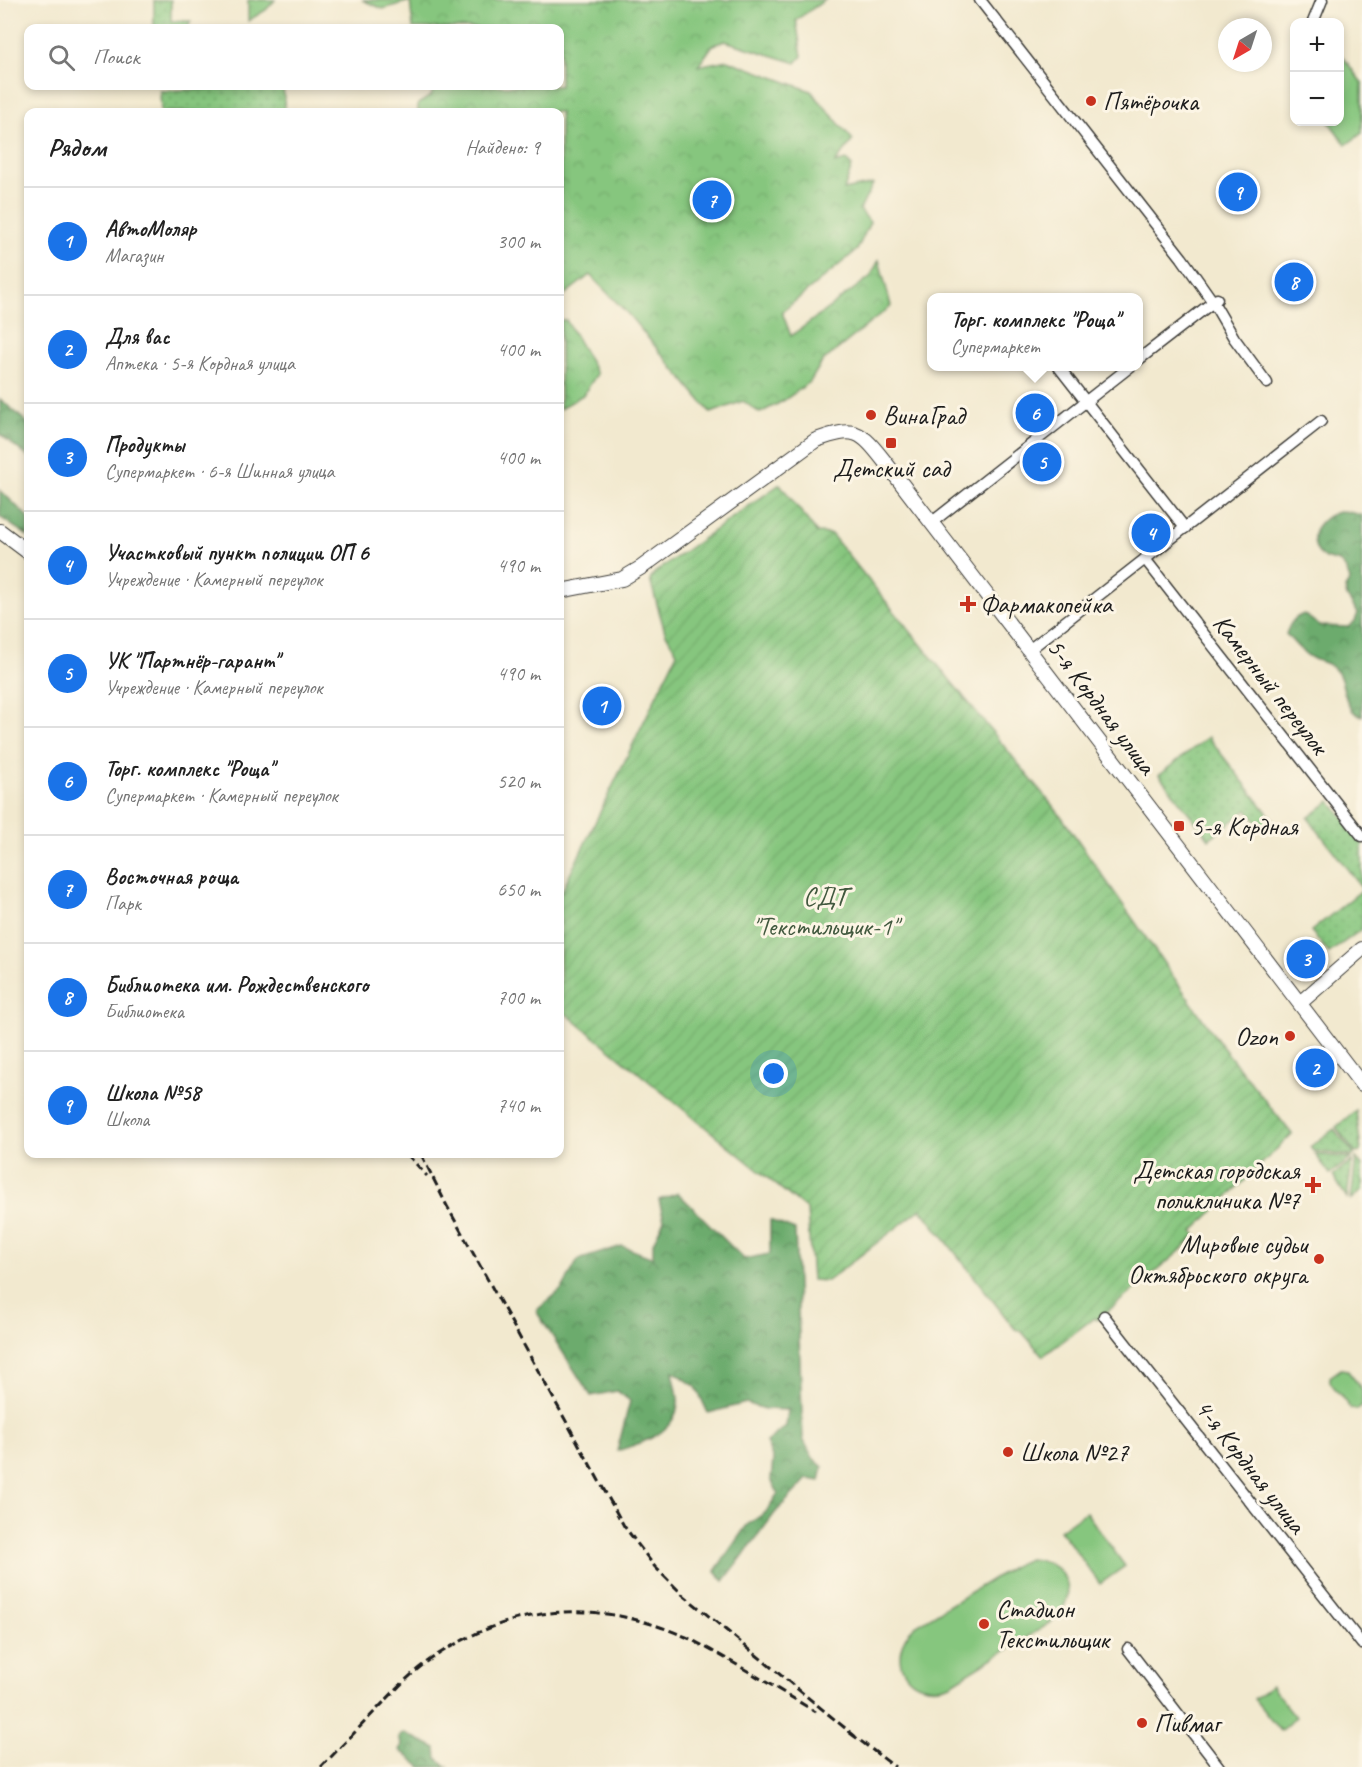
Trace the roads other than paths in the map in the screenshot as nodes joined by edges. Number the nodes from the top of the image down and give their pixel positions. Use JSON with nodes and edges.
{"nodes":[{"id":1,"x":980,"y":0,"type":"edge"},
{"id":2,"x":1322,"y":0,"type":"edge"},
{"id":3,"x":1315,"y":18,"type":"edge"},
{"id":4,"x":1215,"y":300,"type":"junction"},
{"id":5,"x":1143,"y":356,"type":"edge"},
{"id":6,"x":1062,"y":371,"type":"edge"},
{"id":7,"x":1125,"y":371,"type":"edge"},
{"id":8,"x":1267,"y":383,"type":"dead end"},
{"id":9,"x":1086,"y":402,"type":"junction"},
{"id":10,"x":1321,"y":421,"type":"dead end"},
{"id":11,"x":931,"y":523,"type":"junction"},
{"id":12,"x":1185,"y":528,"type":"junction"},
{"id":13,"x":0,"y":531,"type":"edge"},
{"id":14,"x":24,"y":549,"type":"edge"},
{"id":15,"x":1145,"y":559,"type":"junction"},
{"id":16,"x":564,"y":590,"type":"edge"},
{"id":17,"x":1029,"y":650,"type":"junction"},
{"id":18,"x":1362,"y":836,"type":"edge"},
{"id":19,"x":1362,"y":949,"type":"edge"},
{"id":20,"x":1300,"y":1003,"type":"junction"},
{"id":21,"x":1362,"y":1084,"type":"edge"},
{"id":22,"x":1104,"y":1316,"type":"dead end"},
{"id":23,"x":1362,"y":1644,"type":"edge"},
{"id":24,"x":1128,"y":1648,"type":"dead end"},
{"id":25,"x":1219,"y":1767,"type":"edge"}],
"edges":[{"from":1,"to":4,"type":"street"},
{"from":2,"to":3,"type":"street"},
{"from":4,"to":5,"type":"street"},
{"from":4,"to":8,"type":"street"},
{"from":6,"to":9,"type":"street"},
{"from":7,"to":9,"type":"street"},
{"from":9,"to":11,"type":"street"},
{"from":9,"to":12,"type":"street"},
{"from":10,"to":12,"type":"street"},
{"from":11,"to":16,"type":"main road","name":"5-я Кордная улица"},
{"from":11,"to":17,"type":"main road","name":"5-я Кордная улица"},
{"from":12,"to":15,"type":"street"},
{"from":13,"to":14,"type":"main road"},
{"from":15,"to":17,"type":"street"},
{"from":15,"to":18,"type":"street","name":"Камерный переулок"},
{"from":17,"to":20,"type":"main road","name":"5-я Кордная улица"},
{"from":19,"to":20,"type":"main road"},
{"from":20,"to":21,"type":"main road","name":"5-я Кордная улица"},
{"from":22,"to":23,"type":"street","name":"4-я Кордная улица"},
{"from":24,"to":25,"type":"street"}]}
